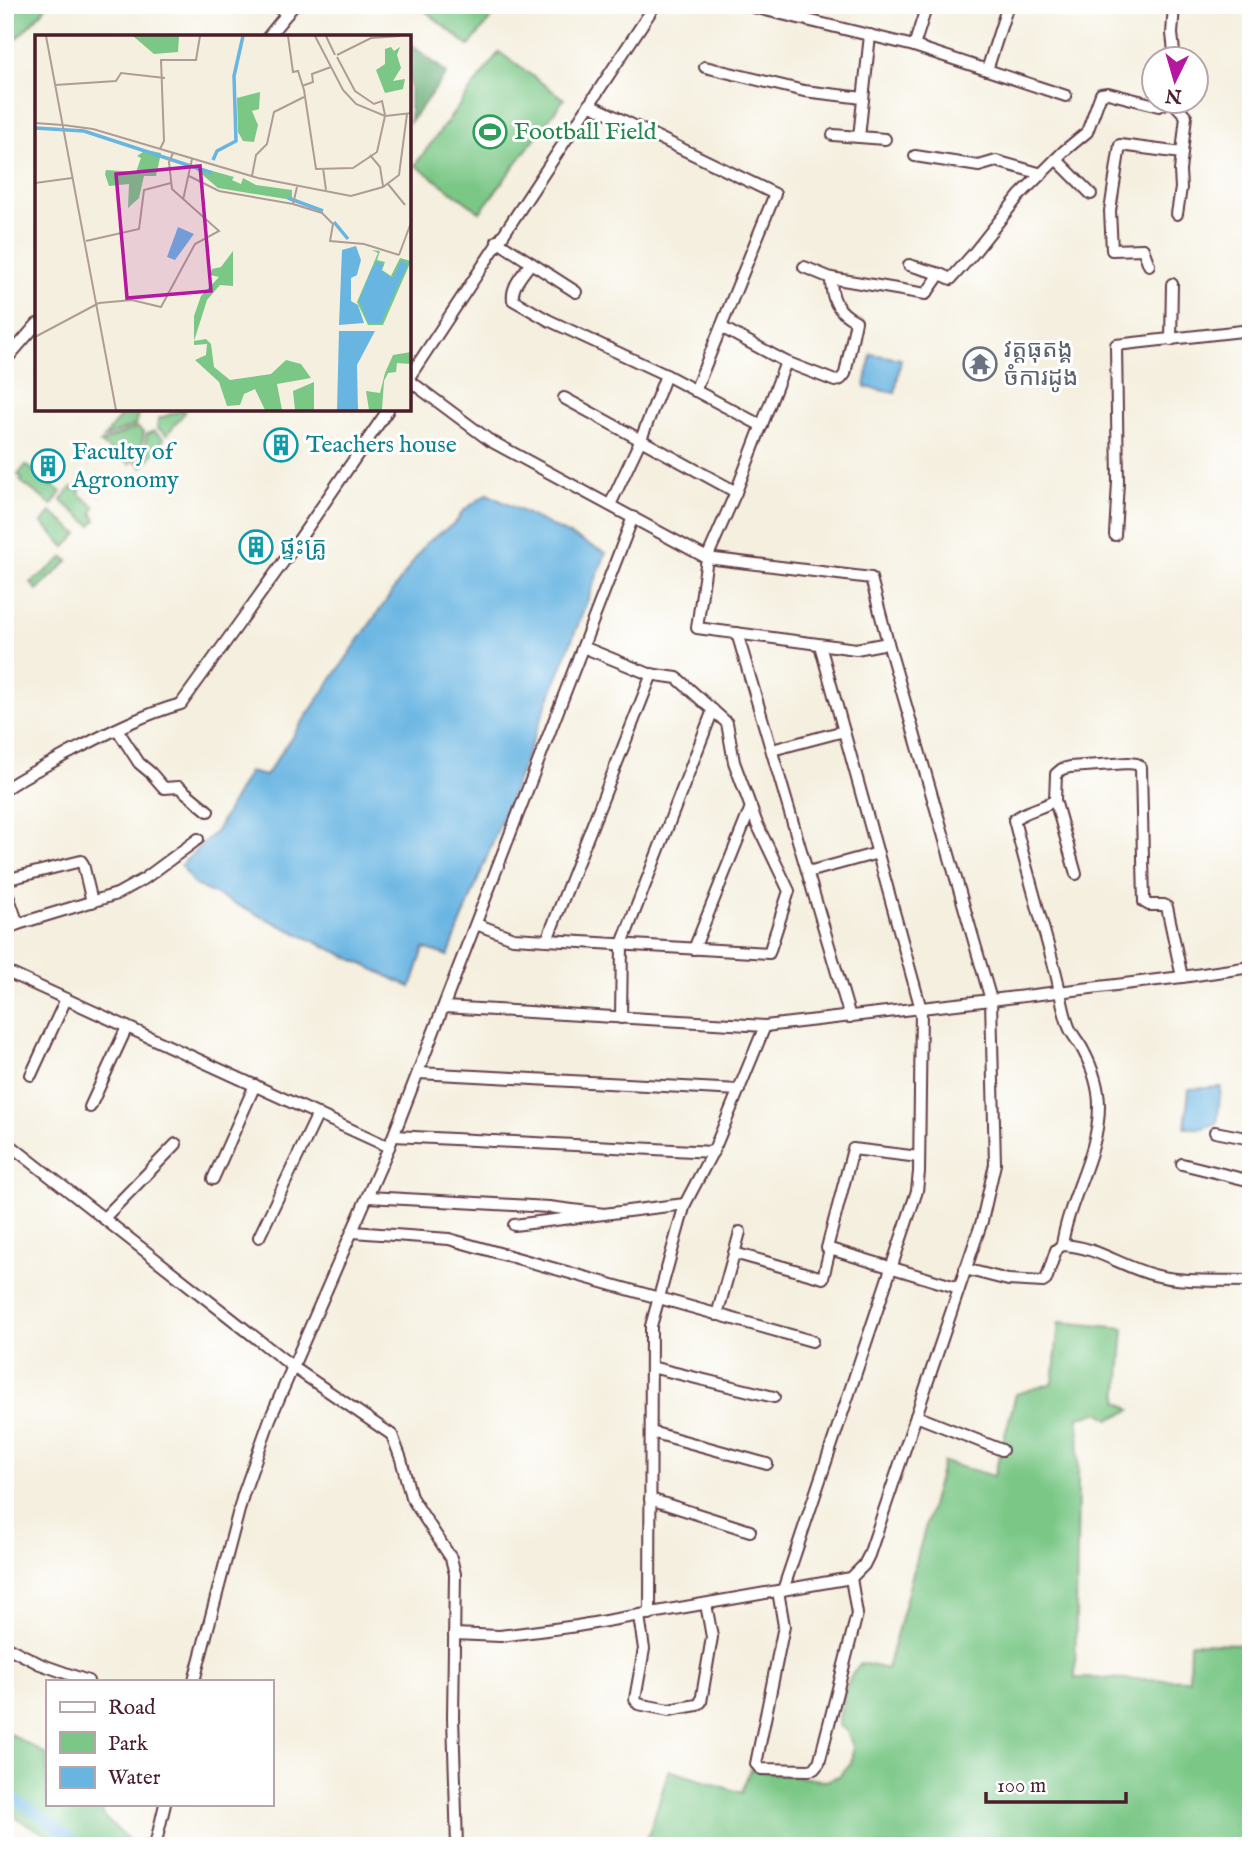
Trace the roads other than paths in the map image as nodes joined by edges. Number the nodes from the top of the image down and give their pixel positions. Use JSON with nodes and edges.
{"nodes":[{"id":1,"x":275,"y":5,"type":"edge"},
{"id":2,"x":655,"y":5,"type":"edge"},
{"id":3,"x":745,"y":5,"type":"edge"},
{"id":4,"x":927,"y":5,"type":"edge"},
{"id":5,"x":1008,"y":5,"type":"edge"},
{"id":6,"x":1174,"y":5,"type":"edge"},
{"id":7,"x":290,"y":10,"type":"edge"},
{"id":8,"x":270,"y":35,"type":"edge"},
{"id":9,"x":870,"y":35,"type":"junction"},
{"id":10,"x":914,"y":46,"type":"junction"},
{"id":11,"x":1173,"y":46,"type":"edge"},
{"id":12,"x":705,"y":67,"type":"dead end"},
{"id":13,"x":988,"y":70,"type":"junction"},
{"id":14,"x":1066,"y":96,"type":"dead end"},
{"id":15,"x":863,"y":97,"type":"junction"},
{"id":16,"x":1140,"y":101,"type":"edge"},
{"id":17,"x":589,"y":104,"type":"junction"},
{"id":18,"x":1185,"y":116,"type":"edge"},
{"id":19,"x":833,"y":135,"type":"dead end"},
{"id":20,"x":859,"y":137,"type":"junction"},
{"id":21,"x":885,"y":139,"type":"dead end"},
{"id":22,"x":1182,"y":153,"type":"junction"},
{"id":23,"x":915,"y":156,"type":"dead end"},
{"id":24,"x":1056,"y":159,"type":"junction"},
{"id":25,"x":1042,"y":174,"type":"junction"},
{"id":26,"x":1091,"y":194,"type":"dead end"},
{"id":27,"x":1177,"y":214,"type":"dead end"},
{"id":28,"x":497,"y":241,"type":"junction"},
{"id":29,"x":531,"y":263,"type":"junction"},
{"id":30,"x":909,"y":265,"type":"dead end"},
{"id":31,"x":1149,"y":265,"type":"dead end"},
{"id":32,"x":804,"y":267,"type":"dead end"},
{"id":33,"x":940,"y":274,"type":"junction"},
{"id":34,"x":831,"y":278,"type":"junction"},
{"id":35,"x":1172,"y":284,"type":"dead end"},
{"id":36,"x":576,"y":292,"type":"dead end"},
{"id":37,"x":35,"y":326,"type":"edge"},
{"id":38,"x":721,"y":327,"type":"junction"},
{"id":39,"x":1251,"y":330,"type":"edge"},
{"id":40,"x":1171,"y":340,"type":"junction"},
{"id":41,"x":5,"y":361,"type":"edge"},
{"id":42,"x":786,"y":362,"type":"junction"},
{"id":43,"x":666,"y":375,"type":"junction"},
{"id":44,"x":411,"y":377,"type":"edge"},
{"id":45,"x":411,"y":380,"type":"edge"},
{"id":46,"x":695,"y":391,"type":"junction"},
{"id":47,"x":564,"y":398,"type":"dead end"},
{"id":48,"x":386,"y":411,"type":"edge"},
{"id":49,"x":762,"y":426,"type":"junction"},
{"id":50,"x":641,"y":439,"type":"junction"},
{"id":51,"x":736,"y":492,"type":"junction"},
{"id":52,"x":610,"y":505,"type":"junction"},
{"id":53,"x":633,"y":517,"type":"junction"},
{"id":54,"x":1115,"y":535,"type":"dead end"},
{"id":55,"x":707,"y":558,"type":"junction"},
{"id":56,"x":737,"y":633,"type":"junction"},
{"id":57,"x":888,"y":643,"type":"junction"},
{"id":58,"x":820,"y":645,"type":"junction"},
{"id":59,"x":583,"y":647,"type":"junction"},
{"id":60,"x":652,"y":674,"type":"junction"},
{"id":61,"x":713,"y":710,"type":"junction"},
{"id":62,"x":117,"y":729,"type":"junction"},
{"id":63,"x":844,"y":732,"type":"junction"},
{"id":64,"x":772,"y":750,"type":"junction"},
{"id":65,"x":5,"y":789,"type":"edge"},
{"id":66,"x":1055,"y":800,"type":"junction"},
{"id":67,"x":751,"y":807,"type":"junction"},
{"id":68,"x":208,"y":811,"type":"dead end"},
{"id":69,"x":198,"y":839,"type":"dead end"},
{"id":70,"x":878,"y":853,"type":"junction"},
{"id":71,"x":807,"y":872,"type":"junction"},
{"id":72,"x":1076,"y":874,"type":"dead end"},
{"id":73,"x":5,"y":880,"type":"edge"},
{"id":74,"x":5,"y":887,"type":"edge"},
{"id":75,"x":92,"y":902,"type":"junction"},
{"id":76,"x":18,"y":924,"type":"junction"},
{"id":77,"x":476,"y":924,"type":"junction"},
{"id":78,"x":5,"y":930,"type":"edge"},
{"id":79,"x":548,"y":940,"type":"junction"},
{"id":80,"x":622,"y":944,"type":"junction"},
{"id":81,"x":694,"y":948,"type":"junction"},
{"id":82,"x":1251,"y":967,"type":"edge"},
{"id":83,"x":5,"y":971,"type":"edge"},
{"id":84,"x":1182,"y":977,"type":"junction"},
{"id":85,"x":1061,"y":992,"type":"junction"},
{"id":86,"x":66,"y":999,"type":"junction"},
{"id":87,"x":991,"y":1000,"type":"junction"},
{"id":88,"x":444,"y":1007,"type":"junction"},
{"id":89,"x":921,"y":1009,"type":"junction"},
{"id":90,"x":850,"y":1017,"type":"junction"},
{"id":91,"x":621,"y":1018,"type":"junction"},
{"id":92,"x":765,"y":1026,"type":"junction"},
{"id":93,"x":127,"y":1027,"type":"junction"},
{"id":94,"x":418,"y":1073,"type":"junction"},
{"id":95,"x":30,"y":1075,"type":"dead end"},
{"id":96,"x":255,"y":1085,"type":"junction"},
{"id":97,"x":739,"y":1090,"type":"junction"},
{"id":98,"x":90,"y":1107,"type":"dead end"},
{"id":99,"x":318,"y":1114,"type":"junction"},
{"id":100,"x":1215,"y":1132,"type":"dead end"},
{"id":101,"x":1251,"y":1139,"type":"edge"},
{"id":102,"x":5,"y":1141,"type":"edge"},
{"id":103,"x":391,"y":1142,"type":"junction"},
{"id":104,"x":176,"y":1144,"type":"dead end"},
{"id":105,"x":713,"y":1152,"type":"junction"},
{"id":106,"x":919,"y":1157,"type":"junction"},
{"id":107,"x":1182,"y":1164,"type":"dead end"},
{"id":108,"x":213,"y":1179,"type":"dead end"},
{"id":109,"x":1251,"y":1181,"type":"edge"},
{"id":110,"x":368,"y":1197,"type":"junction"},
{"id":111,"x":685,"y":1204,"type":"junction"},
{"id":112,"x":604,"y":1214,"type":"junction"},
{"id":113,"x":104,"y":1218,"type":"junction"},
{"id":114,"x":514,"y":1225,"type":"dead end"},
{"id":115,"x":352,"y":1231,"type":"junction"},
{"id":116,"x":740,"y":1232,"type":"dead end"},
{"id":117,"x":259,"y":1237,"type":"dead end"},
{"id":118,"x":1062,"y":1245,"type":"junction"},
{"id":119,"x":831,"y":1249,"type":"junction"},
{"id":120,"x":734,"y":1254,"type":"junction"},
{"id":121,"x":892,"y":1268,"type":"junction"},
{"id":122,"x":965,"y":1269,"type":"junction"},
{"id":123,"x":1251,"y":1281,"type":"edge"},
{"id":124,"x":959,"y":1289,"type":"junction"},
{"id":125,"x":658,"y":1298,"type":"junction"},
{"id":126,"x":717,"y":1314,"type":"junction"},
{"id":127,"x":812,"y":1341,"type":"dead end"},
{"id":128,"x":293,"y":1367,"type":"junction"},
{"id":129,"x":651,"y":1367,"type":"junction"},
{"id":130,"x":774,"y":1397,"type":"dead end"},
{"id":131,"x":916,"y":1416,"type":"junction"},
{"id":132,"x":651,"y":1432,"type":"junction"},
{"id":133,"x":1002,"y":1450,"type":"dead end"},
{"id":134,"x":767,"y":1464,"type":"dead end"},
{"id":135,"x":650,"y":1499,"type":"junction"},
{"id":136,"x":750,"y":1531,"type":"dead end"},
{"id":137,"x":851,"y":1577,"type":"junction"},
{"id":138,"x":781,"y":1591,"type":"junction"},
{"id":139,"x":706,"y":1604,"type":"junction"},
{"id":140,"x":644,"y":1615,"type":"junction"},
{"id":141,"x":454,"y":1634,"type":"junction"},
{"id":142,"x":5,"y":1646,"type":"edge"},
{"id":143,"x":85,"y":1680,"type":"edge"},
{"id":144,"x":194,"y":1680,"type":"edge"},
{"id":145,"x":165,"y":1806,"type":"edge"},
{"id":146,"x":155,"y":1846,"type":"edge"},
{"id":147,"x":457,"y":1846,"type":"edge"}],
"edges":[{"from":1,"to":7,"type":"street"},
{"from":2,"to":17,"type":"street"},
{"from":3,"to":9,"type":"street"},
{"from":4,"to":10,"type":"street"},
{"from":5,"to":13,"type":"street"},
{"from":6,"to":11,"type":"street"},
{"from":7,"to":8,"type":"street"},
{"from":9,"to":10,"type":"street"},
{"from":9,"to":15,"type":"street"},
{"from":10,"to":13,"type":"street"},
{"from":12,"to":15,"type":"street"},
{"from":13,"to":14,"type":"street"},
{"from":15,"to":20,"type":"street"},
{"from":16,"to":24,"type":"street"},
{"from":17,"to":28,"type":"street"},
{"from":17,"to":38,"type":"street"},
{"from":18,"to":22,"type":"street"},
{"from":19,"to":20,"type":"street"},
{"from":20,"to":21,"type":"street"},
{"from":22,"to":27,"type":"street"},
{"from":22,"to":31,"type":"street"},
{"from":23,"to":25,"type":"street"},
{"from":24,"to":25,"type":"street"},
{"from":24,"to":26,"type":"street"},
{"from":25,"to":33,"type":"street"},
{"from":28,"to":29,"type":"street"},
{"from":28,"to":44,"type":"street"},
{"from":29,"to":36,"type":"street"},
{"from":29,"to":43,"type":"street"},
{"from":30,"to":33,"type":"street"},
{"from":32,"to":34,"type":"street"},
{"from":33,"to":34,"type":"street"},
{"from":34,"to":42,"type":"street"},
{"from":35,"to":40,"type":"street"},
{"from":37,"to":41,"type":"street"},
{"from":38,"to":42,"type":"street"},
{"from":38,"to":46,"type":"street"},
{"from":39,"to":40,"type":"street"},
{"from":40,"to":54,"type":"street"},
{"from":42,"to":49,"type":"street"},
{"from":43,"to":46,"type":"street"},
{"from":43,"to":50,"type":"street"},
{"from":45,"to":52,"type":"street"},
{"from":46,"to":49,"type":"street"},
{"from":47,"to":50,"type":"street"},
{"from":48,"to":62,"type":"street"},
{"from":49,"to":51,"type":"street"},
{"from":50,"to":51,"type":"street"},
{"from":50,"to":52,"type":"street"},
{"from":51,"to":55,"type":"street"},
{"from":52,"to":53,"type":"street"},
{"from":53,"to":55,"type":"street"},
{"from":53,"to":59,"type":"street"},
{"from":55,"to":56,"type":"street"},
{"from":55,"to":57,"type":"street"},
{"from":56,"to":58,"type":"street"},
{"from":56,"to":64,"type":"street"},
{"from":57,"to":58,"type":"street"},
{"from":57,"to":87,"type":"street"},
{"from":58,"to":63,"type":"street"},
{"from":59,"to":60,"type":"street"},
{"from":59,"to":77,"type":"street"},
{"from":60,"to":61,"type":"street"},
{"from":60,"to":79,"type":"street"},
{"from":61,"to":67,"type":"street"},
{"from":61,"to":80,"type":"street"},
{"from":62,"to":65,"type":"street"},
{"from":62,"to":68,"type":"street"},
{"from":63,"to":64,"type":"street"},
{"from":63,"to":70,"type":"street"},
{"from":64,"to":71,"type":"street"},
{"from":66,"to":72,"type":"street"},
{"from":66,"to":84,"type":"street"},
{"from":66,"to":85,"type":"street"},
{"from":67,"to":81,"type":"street"},
{"from":67,"to":81,"type":"street"},
{"from":69,"to":75,"type":"street"},
{"from":70,"to":71,"type":"street"},
{"from":70,"to":89,"type":"street"},
{"from":71,"to":90,"type":"street"},
{"from":73,"to":75,"type":"street"},
{"from":74,"to":76,"type":"street"},
{"from":75,"to":76,"type":"street"},
{"from":76,"to":78,"type":"street"},
{"from":77,"to":79,"type":"street"},
{"from":77,"to":88,"type":"street"},
{"from":79,"to":80,"type":"street"},
{"from":80,"to":81,"type":"street"},
{"from":80,"to":91,"type":"street"},
{"from":82,"to":84,"type":"street"},
{"from":83,"to":86,"type":"street"},
{"from":84,"to":85,"type":"street"},
{"from":85,"to":87,"type":"street"},
{"from":85,"to":118,"type":"street"},
{"from":86,"to":93,"type":"street"},
{"from":86,"to":95,"type":"street"},
{"from":87,"to":89,"type":"street"},
{"from":87,"to":122,"type":"street"},
{"from":88,"to":91,"type":"street"},
{"from":88,"to":94,"type":"street"},
{"from":89,"to":90,"type":"street"},
{"from":89,"to":106,"type":"street"},
{"from":90,"to":92,"type":"street"},
{"from":91,"to":92,"type":"street"},
{"from":92,"to":97,"type":"street"},
{"from":93,"to":96,"type":"street"},
{"from":93,"to":98,"type":"street"},
{"from":94,"to":97,"type":"street"},
{"from":94,"to":103,"type":"street"},
{"from":96,"to":99,"type":"street"},
{"from":96,"to":108,"type":"street"},
{"from":97,"to":105,"type":"street"},
{"from":99,"to":103,"type":"street"},
{"from":99,"to":117,"type":"street"},
{"from":100,"to":101,"type":"street"},
{"from":102,"to":113,"type":"street"},
{"from":103,"to":105,"type":"street"},
{"from":103,"to":110,"type":"street"},
{"from":104,"to":113,"type":"street"},
{"from":105,"to":111,"type":"street"},
{"from":106,"to":119,"type":"street"},
{"from":106,"to":121,"type":"street"},
{"from":107,"to":109,"type":"street"},
{"from":110,"to":112,"type":"street"},
{"from":110,"to":115,"type":"street"},
{"from":111,"to":112,"type":"street"},
{"from":111,"to":125,"type":"street"},
{"from":112,"to":114,"type":"street"},
{"from":113,"to":128,"type":"street"},
{"from":115,"to":125,"type":"street"},
{"from":115,"to":128,"type":"street"},
{"from":116,"to":120,"type":"street"},
{"from":118,"to":122,"type":"street"},
{"from":118,"to":123,"type":"street"},
{"from":119,"to":120,"type":"street"},
{"from":119,"to":121,"type":"street"},
{"from":120,"to":126,"type":"street"},
{"from":121,"to":124,"type":"street"},
{"from":121,"to":138,"type":"street"},
{"from":122,"to":124,"type":"street"},
{"from":124,"to":131,"type":"street"},
{"from":125,"to":126,"type":"street"},
{"from":125,"to":129,"type":"street"},
{"from":126,"to":127,"type":"street"},
{"from":128,"to":141,"type":"street"},
{"from":128,"to":144,"type":"street"},
{"from":129,"to":130,"type":"street"},
{"from":129,"to":132,"type":"street"},
{"from":131,"to":133,"type":"street"},
{"from":131,"to":137,"type":"street"},
{"from":132,"to":134,"type":"street"},
{"from":132,"to":135,"type":"street"},
{"from":135,"to":136,"type":"street"},
{"from":135,"to":140,"type":"street"},
{"from":137,"to":138,"type":"street"},
{"from":137,"to":138,"type":"street"},
{"from":138,"to":139,"type":"street"},
{"from":139,"to":140,"type":"street"},
{"from":139,"to":140,"type":"street"},
{"from":140,"to":141,"type":"street"},
{"from":141,"to":147,"type":"street"},
{"from":142,"to":143,"type":"street"},
{"from":145,"to":146,"type":"street"}]}
